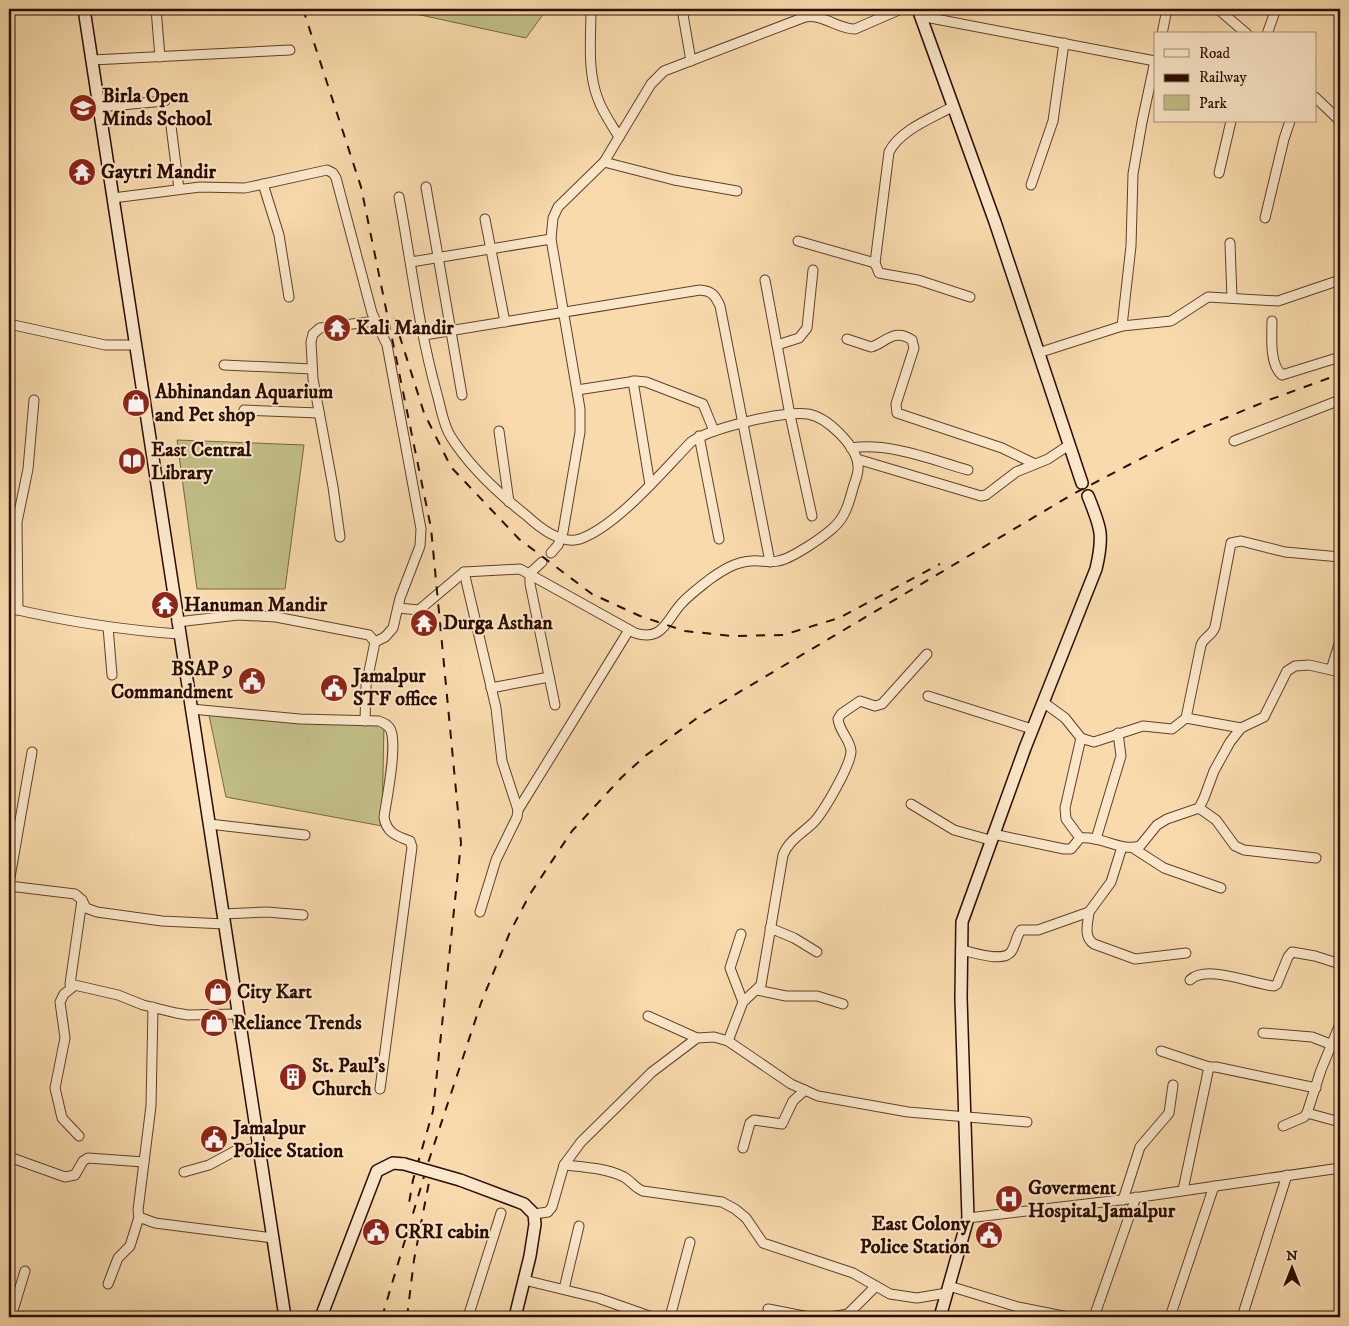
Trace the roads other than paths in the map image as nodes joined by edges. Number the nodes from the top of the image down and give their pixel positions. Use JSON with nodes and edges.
{"nodes":[{"id":1,"x":84,"y":9,"type":"edge"},
{"id":2,"x":156,"y":9,"type":"edge"},
{"id":3,"x":591,"y":9,"type":"edge"},
{"id":4,"x":682,"y":9,"type":"edge"},
{"id":5,"x":901,"y":9,"type":"edge"},
{"id":6,"x":1167,"y":9,"type":"edge"},
{"id":7,"x":1218,"y":9,"type":"edge"},
{"id":8,"x":1276,"y":9,"type":"edge"},
{"id":9,"x":919,"y":12,"type":"edge"},
{"id":10,"x":1162,"y":32,"type":"edge"},
{"id":11,"x":1244,"y":32,"type":"edge"},
{"id":12,"x":1268,"y":32,"type":"edge"},
{"id":13,"x":1064,"y":43,"type":"junction"},
{"id":14,"x":290,"y":50,"type":"dead end"},
{"id":15,"x":160,"y":57,"type":"junction"},
{"id":16,"x":92,"y":60,"type":"junction"},
{"id":17,"x":691,"y":61,"type":"junction"},
{"id":18,"x":1154,"y":61,"type":"edge"},
{"id":19,"x":1154,"y":66,"type":"edge"},
{"id":20,"x":1316,"y":98,"type":"edge"},
{"id":21,"x":165,"y":101,"type":"dead end"},
{"id":22,"x":99,"y":107,"type":"junction"},
{"id":23,"x":952,"y":107,"type":"junction"},
{"id":24,"x":1340,"y":121,"type":"edge"},
{"id":25,"x":1231,"y":122,"type":"edge"},
{"id":26,"x":1290,"y":122,"type":"edge"},
{"id":27,"x":171,"y":126,"type":"dead end"},
{"id":28,"x":619,"y":137,"type":"junction"},
{"id":29,"x":604,"y":162,"type":"junction"},
{"id":30,"x":1219,"y":173,"type":"dead end"},
{"id":31,"x":263,"y":184,"type":"junction"},
{"id":32,"x":1031,"y":185,"type":"dead end"},
{"id":33,"x":426,"y":187,"type":"dead end"},
{"id":34,"x":179,"y":190,"type":"junction"},
{"id":35,"x":736,"y":190,"type":"dead end"},
{"id":36,"x":399,"y":197,"type":"dead end"},
{"id":37,"x":113,"y":198,"type":"junction"},
{"id":38,"x":1265,"y":218,"type":"dead end"},
{"id":39,"x":486,"y":219,"type":"dead end"},
{"id":40,"x":551,"y":239,"type":"junction"},
{"id":41,"x":798,"y":240,"type":"dead end"},
{"id":42,"x":1230,"y":243,"type":"dead end"},
{"id":43,"x":492,"y":249,"type":"junction"},
{"id":44,"x":440,"y":257,"type":"junction"},
{"id":45,"x":411,"y":262,"type":"junction"},
{"id":46,"x":875,"y":262,"type":"junction"},
{"id":47,"x":813,"y":270,"type":"dead end"},
{"id":48,"x":765,"y":280,"type":"dead end"},
{"id":49,"x":1340,"y":280,"type":"edge"},
{"id":50,"x":289,"y":297,"type":"dead end"},
{"id":51,"x":970,"y":297,"type":"dead end"},
{"id":52,"x":1232,"y":298,"type":"junction"},
{"id":53,"x":564,"y":312,"type":"junction"},
{"id":54,"x":1272,"y":320,"type":"dead end"},
{"id":55,"x":376,"y":321,"type":"junction"},
{"id":56,"x":505,"y":322,"type":"junction"},
{"id":57,"x":9,"y":324,"type":"edge"},
{"id":58,"x":1122,"y":326,"type":"junction"},
{"id":59,"x":451,"y":330,"type":"junction"},
{"id":60,"x":424,"y":335,"type":"junction"},
{"id":61,"x":847,"y":339,"type":"dead end"},
{"id":62,"x":135,"y":345,"type":"junction"},
{"id":63,"x":777,"y":345,"type":"junction"},
{"id":64,"x":1038,"y":353,"type":"junction"},
{"id":65,"x":1340,"y":357,"type":"edge"},
{"id":66,"x":224,"y":365,"type":"dead end"},
{"id":67,"x":312,"y":369,"type":"junction"},
{"id":68,"x":633,"y":381,"type":"junction"},
{"id":69,"x":577,"y":390,"type":"junction"},
{"id":70,"x":462,"y":395,"type":"dead end"},
{"id":71,"x":34,"y":400,"type":"dead end"},
{"id":72,"x":1340,"y":400,"type":"edge"},
{"id":73,"x":244,"y":410,"type":"dead end"},
{"id":74,"x":319,"y":413,"type":"junction"},
{"id":75,"x":790,"y":415,"type":"junction"},
{"id":76,"x":744,"y":424,"type":"junction"},
{"id":77,"x":499,"y":430,"type":"dead end"},
{"id":78,"x":714,"y":431,"type":"junction"},
{"id":79,"x":699,"y":436,"type":"junction"},
{"id":80,"x":1234,"y":441,"type":"dead end"},
{"id":81,"x":1069,"y":445,"type":"junction"},
{"id":82,"x":851,"y":448,"type":"junction"},
{"id":83,"x":857,"y":459,"type":"junction"},
{"id":84,"x":1035,"y":464,"type":"junction"},
{"id":85,"x":968,"y":470,"type":"dead end"},
{"id":86,"x":1082,"y":483,"type":"dead end"},
{"id":87,"x":650,"y":485,"type":"junction"},
{"id":88,"x":1088,"y":496,"type":"dead end"},
{"id":89,"x":509,"y":502,"type":"junction"},
{"id":90,"x":812,"y":516,"type":"dead end"},
{"id":91,"x":340,"y":537,"type":"dead end"},
{"id":92,"x":561,"y":540,"type":"junction"},
{"id":93,"x":720,"y":540,"type":"dead end"},
{"id":94,"x":551,"y":553,"type":"dead end"},
{"id":95,"x":1340,"y":557,"type":"edge"},
{"id":96,"x":542,"y":562,"type":"dead end"},
{"id":97,"x":770,"y":562,"type":"junction"},
{"id":98,"x":464,"y":572,"type":"junction"},
{"id":99,"x":530,"y":573,"type":"junction"},
{"id":100,"x":9,"y":608,"type":"edge"},
{"id":101,"x":398,"y":608,"type":"junction"},
{"id":102,"x":18,"y":610,"type":"junction"},
{"id":103,"x":108,"y":628,"type":"junction"},
{"id":104,"x":178,"y":628,"type":"junction"},
{"id":105,"x":629,"y":630,"type":"junction"},
{"id":106,"x":1340,"y":641,"type":"edge"},
{"id":107,"x":375,"y":642,"type":"junction"},
{"id":108,"x":926,"y":654,"type":"dead end"},
{"id":109,"x":1336,"y":671,"type":"edge"},
{"id":110,"x":112,"y":675,"type":"dead end"},
{"id":111,"x":549,"y":678,"type":"junction"},
{"id":112,"x":491,"y":688,"type":"junction"},
{"id":113,"x":928,"y":696,"type":"dead end"},
{"id":114,"x":1043,"y":702,"type":"junction"},
{"id":115,"x":555,"y":705,"type":"dead end"},
{"id":116,"x":199,"y":710,"type":"junction"},
{"id":117,"x":1186,"y":718,"type":"junction"},
{"id":118,"x":364,"y":721,"type":"junction"},
{"id":119,"x":1241,"y":728,"type":"junction"},
{"id":120,"x":1032,"y":729,"type":"junction"},
{"id":121,"x":1118,"y":733,"type":"junction"},
{"id":122,"x":1082,"y":738,"type":"junction"},
{"id":123,"x":32,"y":752,"type":"dead end"},
{"id":124,"x":911,"y":804,"type":"dead end"},
{"id":125,"x":1198,"y":808,"type":"junction"},
{"id":126,"x":518,"y":810,"type":"junction"},
{"id":127,"x":209,"y":824,"type":"junction"},
{"id":128,"x":305,"y":835,"type":"dead end"},
{"id":129,"x":991,"y":837,"type":"junction"},
{"id":130,"x":1080,"y":838,"type":"junction"},
{"id":131,"x":1096,"y":840,"type":"junction"},
{"id":132,"x":1122,"y":847,"type":"junction"},
{"id":133,"x":1133,"y":848,"type":"junction"},
{"id":134,"x":1316,"y":858,"type":"dead end"},
{"id":135,"x":9,"y":884,"type":"edge"},
{"id":136,"x":1221,"y":888,"type":"dead end"},
{"id":137,"x":82,"y":900,"type":"junction"},
{"id":138,"x":480,"y":912,"type":"dead end"},
{"id":139,"x":1089,"y":912,"type":"junction"},
{"id":140,"x":303,"y":915,"type":"dead end"},
{"id":141,"x":224,"y":919,"type":"junction"},
{"id":142,"x":770,"y":928,"type":"junction"},
{"id":143,"x":741,"y":934,"type":"dead end"},
{"id":144,"x":961,"y":950,"type":"junction"},
{"id":145,"x":817,"y":952,"type":"dead end"},
{"id":146,"x":1186,"y":953,"type":"dead end"},
{"id":147,"x":1340,"y":964,"type":"edge"},
{"id":148,"x":1190,"y":980,"type":"dead end"},
{"id":149,"x":74,"y":986,"type":"junction"},
{"id":150,"x":757,"y":990,"type":"junction"},
{"id":151,"x":743,"y":1002,"type":"junction"},
{"id":152,"x":843,"y":1004,"type":"dead end"},
{"id":153,"x":153,"y":1007,"type":"junction"},
{"id":154,"x":238,"y":1014,"type":"junction"},
{"id":155,"x":648,"y":1016,"type":"dead end"},
{"id":156,"x":1340,"y":1024,"type":"edge"},
{"id":157,"x":1263,"y":1032,"type":"dead end"},
{"id":158,"x":697,"y":1038,"type":"junction"},
{"id":159,"x":728,"y":1042,"type":"junction"},
{"id":160,"x":1330,"y":1044,"type":"junction"},
{"id":161,"x":1161,"y":1051,"type":"dead end"},
{"id":162,"x":1209,"y":1068,"type":"junction"},
{"id":163,"x":1173,"y":1085,"type":"dead end"},
{"id":164,"x":1316,"y":1088,"type":"junction"},
{"id":165,"x":380,"y":1089,"type":"dead end"},
{"id":166,"x":805,"y":1090,"type":"junction"},
{"id":167,"x":1307,"y":1113,"type":"junction"},
{"id":168,"x":965,"y":1118,"type":"junction"},
{"id":169,"x":1027,"y":1122,"type":"dead end"},
{"id":170,"x":1340,"y":1122,"type":"edge"},
{"id":171,"x":1283,"y":1126,"type":"dead end"},
{"id":172,"x":79,"y":1136,"type":"dead end"},
{"id":173,"x":259,"y":1148,"type":"junction"},
{"id":174,"x":743,"y":1148,"type":"dead end"},
{"id":175,"x":12,"y":1158,"type":"dead end"},
{"id":176,"x":144,"y":1162,"type":"junction"},
{"id":177,"x":564,"y":1165,"type":"junction"},
{"id":178,"x":1340,"y":1168,"type":"edge"},
{"id":179,"x":184,"y":1172,"type":"dead end"},
{"id":180,"x":1287,"y":1175,"type":"junction"},
{"id":181,"x":1214,"y":1186,"type":"junction"},
{"id":182,"x":1183,"y":1190,"type":"junction"},
{"id":183,"x":1136,"y":1198,"type":"junction"},
{"id":184,"x":1123,"y":1200,"type":"junction"},
{"id":185,"x":501,"y":1213,"type":"dead end"},
{"id":186,"x":534,"y":1214,"type":"junction"},
{"id":187,"x":139,"y":1217,"type":"junction"},
{"id":188,"x":968,"y":1218,"type":"junction"},
{"id":189,"x":579,"y":1226,"type":"dead end"},
{"id":190,"x":273,"y":1238,"type":"junction"},
{"id":191,"x":690,"y":1242,"type":"dead end"},
{"id":192,"x":25,"y":1271,"type":"dead end"},
{"id":193,"x":524,"y":1280,"type":"junction"},
{"id":194,"x":108,"y":1284,"type":"dead end"},
{"id":195,"x":876,"y":1286,"type":"junction"},
{"id":196,"x":564,"y":1289,"type":"junction"},
{"id":197,"x":948,"y":1290,"type":"junction"},
{"id":198,"x":13,"y":1295,"type":"edge"},
{"id":199,"x":768,"y":1310,"type":"dead end"},
{"id":200,"x":11,"y":1317,"type":"edge"},
{"id":201,"x":285,"y":1317,"type":"edge"},
{"id":202,"x":321,"y":1317,"type":"edge"},
{"id":203,"x":468,"y":1317,"type":"edge"},
{"id":204,"x":515,"y":1317,"type":"edge"},
{"id":205,"x":652,"y":1317,"type":"edge"},
{"id":206,"x":670,"y":1317,"type":"edge"},
{"id":207,"x":809,"y":1317,"type":"edge"},
{"id":208,"x":830,"y":1317,"type":"edge"},
{"id":209,"x":940,"y":1317,"type":"edge"},
{"id":210,"x":1068,"y":1317,"type":"edge"},
{"id":211,"x":1094,"y":1317,"type":"edge"},
{"id":212,"x":1170,"y":1317,"type":"edge"},
{"id":213,"x":1242,"y":1317,"type":"edge"}],
"edges":[{"from":1,"to":16,"type":"street"},
{"from":2,"to":15,"type":"street"},
{"from":3,"to":28,"type":"street"},
{"from":4,"to":17,"type":"street"},
{"from":5,"to":17,"type":"street"},
{"from":6,"to":10,"type":"street"},
{"from":7,"to":11,"type":"street"},
{"from":8,"to":12,"type":"street"},
{"from":9,"to":13,"type":"street"},
{"from":9,"to":23,"type":"street"},
{"from":13,"to":18,"type":"street"},
{"from":13,"to":32,"type":"street"},
{"from":14,"to":15,"type":"street"},
{"from":15,"to":16,"type":"street"},
{"from":16,"to":22,"type":"street"},
{"from":17,"to":28,"type":"street"},
{"from":19,"to":58,"type":"street"},
{"from":20,"to":24,"type":"street"},
{"from":21,"to":22,"type":"street"},
{"from":22,"to":37,"type":"street"},
{"from":23,"to":46,"type":"street"},
{"from":23,"to":64,"type":"street"},
{"from":25,"to":30,"type":"street"},
{"from":26,"to":38,"type":"street"},
{"from":27,"to":34,"type":"street"},
{"from":28,"to":29,"type":"street"},
{"from":29,"to":35,"type":"street"},
{"from":29,"to":40,"type":"street"},
{"from":31,"to":34,"type":"street"},
{"from":31,"to":50,"type":"street"},
{"from":31,"to":55,"type":"street"},
{"from":33,"to":44,"type":"street"},
{"from":34,"to":37,"type":"street"},
{"from":36,"to":45,"type":"street"},
{"from":37,"to":62,"type":"street"},
{"from":39,"to":43,"type":"street"},
{"from":40,"to":43,"type":"street"},
{"from":40,"to":53,"type":"street"},
{"from":41,"to":46,"type":"street"},
{"from":42,"to":52,"type":"street"},
{"from":43,"to":44,"type":"street"},
{"from":43,"to":56,"type":"street"},
{"from":44,"to":45,"type":"street"},
{"from":44,"to":59,"type":"street"},
{"from":45,"to":60,"type":"street"},
{"from":46,"to":51,"type":"street"},
{"from":47,"to":63,"type":"street"},
{"from":48,"to":63,"type":"street"},
{"from":49,"to":52,"type":"street"},
{"from":52,"to":58,"type":"street"},
{"from":53,"to":56,"type":"street"},
{"from":53,"to":69,"type":"street"},
{"from":53,"to":76,"type":"street"},
{"from":54,"to":65,"type":"street"},
{"from":55,"to":67,"type":"street"},
{"from":55,"to":101,"type":"street"},
{"from":56,"to":59,"type":"street"},
{"from":57,"to":62,"type":"street"},
{"from":58,"to":64,"type":"street"},
{"from":59,"to":60,"type":"street"},
{"from":59,"to":70,"type":"street"},
{"from":60,"to":89,"type":"street"},
{"from":61,"to":84,"type":"street"},
{"from":62,"to":104,"type":"street"},
{"from":63,"to":75,"type":"street"},
{"from":64,"to":81,"type":"street"},
{"from":66,"to":67,"type":"street"},
{"from":67,"to":74,"type":"street"},
{"from":68,"to":69,"type":"street"},
{"from":68,"to":78,"type":"street"},
{"from":68,"to":87,"type":"street"},
{"from":69,"to":92,"type":"street"},
{"from":71,"to":102,"type":"street"},
{"from":72,"to":80,"type":"street"},
{"from":73,"to":74,"type":"street"},
{"from":74,"to":91,"type":"street"},
{"from":75,"to":76,"type":"street"},
{"from":75,"to":82,"type":"street"},
{"from":75,"to":90,"type":"street"},
{"from":76,"to":78,"type":"street"},
{"from":76,"to":97,"type":"street"},
{"from":77,"to":89,"type":"street"},
{"from":78,"to":79,"type":"street"},
{"from":79,"to":87,"type":"street"},
{"from":79,"to":93,"type":"street"},
{"from":81,"to":84,"type":"street"},
{"from":81,"to":86,"type":"street"},
{"from":82,"to":83,"type":"street"},
{"from":82,"to":85,"type":"street"},
{"from":83,"to":84,"type":"street"},
{"from":83,"to":97,"type":"street"},
{"from":87,"to":92,"type":"street"},
{"from":88,"to":114,"type":"street"},
{"from":89,"to":92,"type":"street"},
{"from":92,"to":94,"type":"street"},
{"from":95,"to":117,"type":"street"},
{"from":96,"to":99,"type":"street"},
{"from":97,"to":105,"type":"street"},
{"from":98,"to":99,"type":"street"},
{"from":98,"to":101,"type":"street"},
{"from":98,"to":112,"type":"street"},
{"from":99,"to":105,"type":"street"},
{"from":99,"to":111,"type":"street"},
{"from":100,"to":102,"type":"street"},
{"from":101,"to":107,"type":"street"},
{"from":102,"to":103,"type":"street"},
{"from":103,"to":104,"type":"street"},
{"from":103,"to":110,"type":"street"},
{"from":104,"to":107,"type":"street"},
{"from":104,"to":116,"type":"street"},
{"from":105,"to":126,"type":"street"},
{"from":106,"to":109,"type":"street"},
{"from":107,"to":118,"type":"street"},
{"from":108,"to":142,"type":"street"},
{"from":109,"to":119,"type":"street"},
{"from":111,"to":112,"type":"street"},
{"from":111,"to":115,"type":"street"},
{"from":112,"to":126,"type":"street"},
{"from":113,"to":120,"type":"street"},
{"from":114,"to":120,"type":"street"},
{"from":114,"to":122,"type":"street"},
{"from":116,"to":118,"type":"street"},
{"from":116,"to":127,"type":"street"},
{"from":117,"to":119,"type":"street"},
{"from":117,"to":121,"type":"street"},
{"from":118,"to":165,"type":"street"},
{"from":119,"to":125,"type":"street"},
{"from":120,"to":129,"type":"street"},
{"from":121,"to":122,"type":"street"},
{"from":121,"to":131,"type":"street"},
{"from":122,"to":130,"type":"street"},
{"from":123,"to":135,"type":"street"},
{"from":124,"to":129,"type":"street"},
{"from":125,"to":133,"type":"street"},
{"from":125,"to":134,"type":"street"},
{"from":126,"to":138,"type":"street"},
{"from":127,"to":128,"type":"street"},
{"from":127,"to":141,"type":"street"},
{"from":129,"to":130,"type":"street"},
{"from":129,"to":144,"type":"street"},
{"from":130,"to":131,"type":"street"},
{"from":131,"to":132,"type":"street"},
{"from":132,"to":133,"type":"street"},
{"from":132,"to":139,"type":"street"},
{"from":133,"to":136,"type":"street"},
{"from":135,"to":137,"type":"street"},
{"from":137,"to":141,"type":"street"},
{"from":137,"to":149,"type":"street"},
{"from":139,"to":144,"type":"street"},
{"from":139,"to":146,"type":"street"},
{"from":140,"to":141,"type":"street"},
{"from":141,"to":154,"type":"street"},
{"from":142,"to":145,"type":"street"},
{"from":142,"to":150,"type":"street"},
{"from":143,"to":151,"type":"street"},
{"from":144,"to":168,"type":"street"},
{"from":147,"to":148,"type":"street"},
{"from":149,"to":153,"type":"street"},
{"from":149,"to":172,"type":"street"},
{"from":150,"to":151,"type":"street"},
{"from":150,"to":152,"type":"street"},
{"from":151,"to":159,"type":"street"},
{"from":153,"to":154,"type":"street"},
{"from":153,"to":176,"type":"street"},
{"from":154,"to":173,"type":"street"},
{"from":155,"to":158,"type":"street"},
{"from":156,"to":160,"type":"street"},
{"from":157,"to":160,"type":"street"},
{"from":158,"to":159,"type":"street"},
{"from":158,"to":177,"type":"street"},
{"from":159,"to":166,"type":"street"},
{"from":160,"to":164,"type":"street"},
{"from":161,"to":162,"type":"street"},
{"from":162,"to":164,"type":"street"},
{"from":162,"to":182,"type":"street"},
{"from":163,"to":184,"type":"street"},
{"from":164,"to":167,"type":"street"},
{"from":166,"to":168,"type":"street"},
{"from":166,"to":174,"type":"street"},
{"from":167,"to":170,"type":"street"},
{"from":167,"to":171,"type":"street"},
{"from":168,"to":169,"type":"street"},
{"from":168,"to":188,"type":"street"},
{"from":173,"to":179,"type":"street"},
{"from":173,"to":190,"type":"street"},
{"from":175,"to":176,"type":"street"},
{"from":176,"to":187,"type":"street"},
{"from":177,"to":186,"type":"street"},
{"from":177,"to":195,"type":"street"},
{"from":178,"to":180,"type":"street"},
{"from":180,"to":181,"type":"street"},
{"from":180,"to":213,"type":"street"},
{"from":181,"to":182,"type":"street"},
{"from":181,"to":212,"type":"street"},
{"from":182,"to":183,"type":"street"},
{"from":183,"to":184,"type":"street"},
{"from":183,"to":211,"type":"street"},
{"from":184,"to":188,"type":"street"},
{"from":185,"to":203,"type":"street"},
{"from":186,"to":193,"type":"street"},
{"from":186,"to":202,"type":"street","bridge":true},
{"from":187,"to":190,"type":"street"},
{"from":187,"to":194,"type":"street"},
{"from":188,"to":197,"type":"street"},
{"from":189,"to":196,"type":"street"},
{"from":190,"to":201,"type":"street"},
{"from":191,"to":206,"type":"street"},
{"from":192,"to":198,"type":"street"},
{"from":193,"to":196,"type":"street"},
{"from":193,"to":204,"type":"street"},
{"from":195,"to":197,"type":"street"},
{"from":195,"to":208,"type":"street"},
{"from":196,"to":205,"type":"street"},
{"from":197,"to":209,"type":"street"},
{"from":197,"to":210,"type":"street"},
{"from":198,"to":200,"type":"street"},
{"from":199,"to":207,"type":"street"}]}
